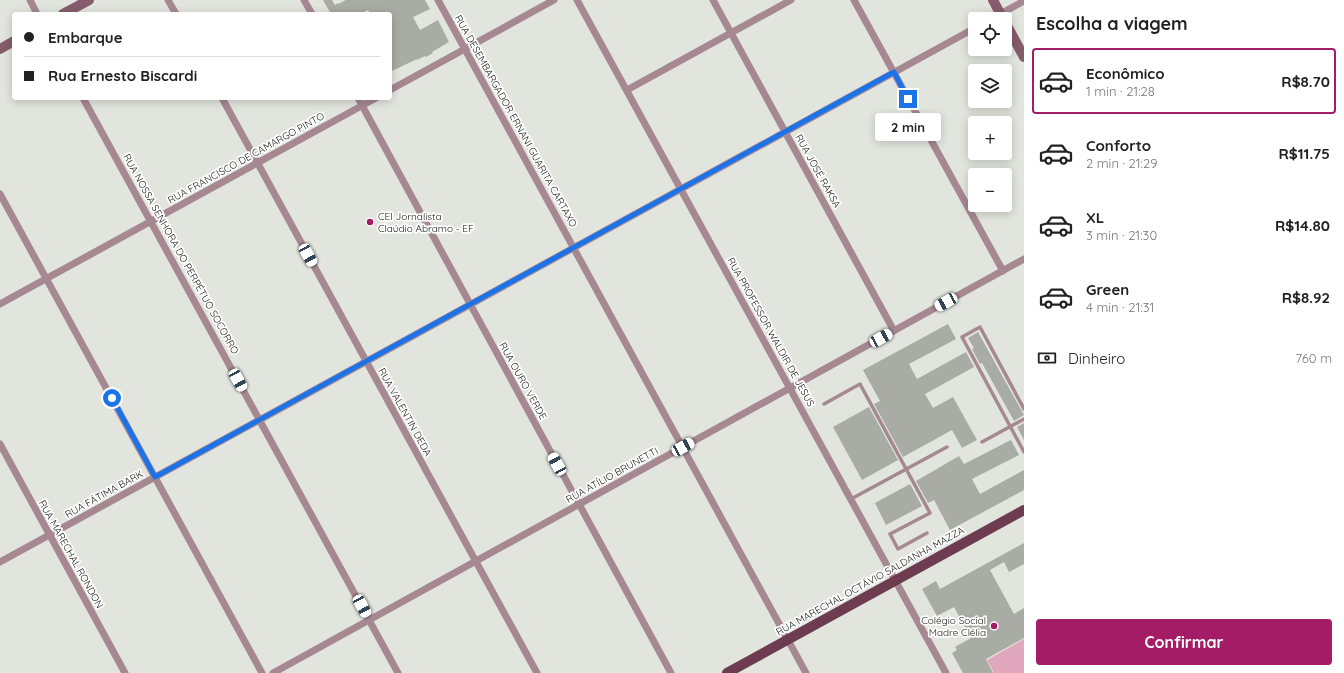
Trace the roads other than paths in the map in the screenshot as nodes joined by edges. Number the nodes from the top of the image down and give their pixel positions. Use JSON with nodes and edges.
{"nodes":[{"id":1,"x":30,"y":0,"type":"edge"},
{"id":2,"x":89,"y":0,"type":"edge"},
{"id":3,"x":168,"y":0,"type":"edge"},
{"id":4,"x":304,"y":0,"type":"edge"},
{"id":5,"x":438,"y":0,"type":"edge"},
{"id":6,"x":554,"y":0,"type":"edge"},
{"id":7,"x":577,"y":0,"type":"edge"},
{"id":8,"x":713,"y":0,"type":"edge"},
{"id":9,"x":791,"y":0,"type":"edge"},
{"id":10,"x":854,"y":0,"type":"edge"},
{"id":11,"x":993,"y":0,"type":"edge"},
{"id":12,"x":1024,"y":1,"type":"edge"},
{"id":13,"x":36,"y":12,"type":"edge"},
{"id":14,"x":67,"y":12,"type":"edge"},
{"id":15,"x":175,"y":12,"type":"edge"},
{"id":16,"x":311,"y":12,"type":"edge"},
{"id":17,"x":1000,"y":12,"type":"edge"},
{"id":18,"x":1010,"y":12,"type":"edge"},
{"id":19,"x":968,"y":32,"type":"edge"},
{"id":20,"x":731,"y":33,"type":"junction"},
{"id":21,"x":1012,"y":35,"type":"edge"},
{"id":22,"x":12,"y":42,"type":"edge"},
{"id":23,"x":0,"y":49,"type":"edge"},
{"id":24,"x":465,"y":49,"type":"junction"},
{"id":25,"x":1024,"y":57,"type":"edge"},
{"id":26,"x":894,"y":72,"type":"junction"},
{"id":27,"x":392,"y":89,"type":"edge"},
{"id":28,"x":627,"y":90,"type":"junction"},
{"id":29,"x":84,"y":100,"type":"edge"},
{"id":30,"x":223,"y":100,"type":"edge"},
{"id":31,"x":359,"y":100,"type":"edge"},
{"id":32,"x":372,"y":100,"type":"edge"},
{"id":33,"x":362,"y":106,"type":"junction"},
{"id":34,"x":785,"y":132,"type":"junction"},
{"id":35,"x":257,"y":163,"type":"junction"},
{"id":36,"x":681,"y":189,"type":"junction"},
{"id":37,"x":0,"y":194,"type":"edge"},
{"id":38,"x":151,"y":221,"type":"junction"},
{"id":39,"x":574,"y":248,"type":"junction"},
{"id":40,"x":1024,"y":259,"type":"edge"},
{"id":41,"x":1003,"y":271,"type":"junction"},
{"id":42,"x":46,"y":278,"type":"junction"},
{"id":43,"x":0,"y":304,"type":"edge"},
{"id":44,"x":470,"y":304,"type":"junction"},
{"id":45,"x":894,"y":331,"type":"junction"},
{"id":46,"x":366,"y":361,"type":"junction"},
{"id":47,"x":790,"y":388,"type":"junction"},
{"id":48,"x":824,"y":404,"type":"dead end"},
{"id":49,"x":1024,"y":409,"type":"edge"},
{"id":50,"x":1024,"y":419,"type":"edge"},
{"id":51,"x":260,"y":420,"type":"junction"},
{"id":52,"x":1010,"y":427,"type":"junction"},
{"id":53,"x":982,"y":442,"type":"dead end"},
{"id":54,"x":0,"y":444,"type":"edge"},
{"id":55,"x":683,"y":447,"type":"junction"},
{"id":56,"x":947,"y":447,"type":"dead end"},
{"id":57,"x":1024,"y":452,"type":"edge"},
{"id":58,"x":906,"y":469,"type":"junction"},
{"id":59,"x":155,"y":477,"type":"junction"},
{"id":60,"x":851,"y":499,"type":"junction"},
{"id":61,"x":579,"y":504,"type":"junction"},
{"id":62,"x":1024,"y":510,"type":"edge"},
{"id":63,"x":927,"y":533,"type":"dead end"},
{"id":64,"x":50,"y":535,"type":"junction"},
{"id":65,"x":476,"y":561,"type":"junction"},
{"id":66,"x":0,"y":562,"type":"edge"},
{"id":67,"x":896,"y":581,"type":"junction"},
{"id":68,"x":369,"y":620,"type":"junction"},
{"id":69,"x":788,"y":640,"type":"junction"},
{"id":70,"x":125,"y":673,"type":"edge"},
{"id":71,"x":262,"y":673,"type":"edge"},
{"id":72,"x":273,"y":673,"type":"edge"},
{"id":73,"x":398,"y":673,"type":"edge"},
{"id":74,"x":537,"y":673,"type":"edge"},
{"id":75,"x":671,"y":673,"type":"edge"},
{"id":76,"x":727,"y":673,"type":"edge"},
{"id":77,"x":806,"y":673,"type":"edge"},
{"id":78,"x":946,"y":673,"type":"edge"}],
"edges":[{"from":1,"to":13,"type":"street"},
{"from":2,"to":14,"type":"street"},
{"from":3,"to":15,"type":"street"},
{"from":4,"to":16,"type":"street"},
{"from":5,"to":24,"type":"street","name":"RUA DESEMBARGADOR ERNANI GUARITA CARTAXO"},
{"from":6,"to":24,"type":"street"},
{"from":7,"to":28,"type":"street","name":"RUA PROFESSOR WALDIR DE JESUS"},
{"from":8,"to":20,"type":"street","name":"RUA JOSÉ RAKSA"},
{"from":9,"to":20,"type":"street"},
{"from":10,"to":26,"type":"street"},
{"from":11,"to":17,"type":"street"},
{"from":12,"to":18,"type":"street"},
{"from":19,"to":26,"type":"street","name":"RUA FÁTIMA BARK"},
{"from":20,"to":28,"type":"street"},
{"from":20,"to":34,"type":"street","name":"RUA JOSÉ RAKSA"},
{"from":21,"to":25,"type":"street"},
{"from":22,"to":23,"type":"street"},
{"from":24,"to":27,"type":"street"},
{"from":24,"to":39,"type":"street","name":"RUA DESEMBARGADOR ERNANI GUARITA CARTAXO"},
{"from":26,"to":34,"type":"street","name":"RUA FÁTIMA BARK"},
{"from":26,"to":41,"type":"street"},
{"from":28,"to":36,"type":"street","name":"RUA PROFESSOR WALDIR DE JESUS"},
{"from":29,"to":38,"type":"street","name":"RUA NOSSA SENHORA DO PERPÉTUO SOCORRO"},
{"from":30,"to":35,"type":"street","name":"RUA VALENTIN DEDA"},
{"from":31,"to":33,"type":"street","name":"RUA OURO VERDE"},
{"from":32,"to":33,"type":"street","name":"RUA FRANCISCO DE CAMARGO PINTO"},
{"from":33,"to":35,"type":"street","name":"RUA FRANCISCO DE CAMARGO PINTO"},
{"from":33,"to":44,"type":"street","name":"RUA OURO VERDE"},
{"from":34,"to":36,"type":"street","name":"RUA FÁTIMA BARK"},
{"from":34,"to":45,"type":"street","name":"RUA JOSÉ RAKSA"},
{"from":35,"to":38,"type":"street","name":"RUA FRANCISCO DE CAMARGO PINTO"},
{"from":35,"to":46,"type":"street","name":"RUA VALENTIN DEDA"},
{"from":36,"to":39,"type":"street","name":"RUA FÁTIMA BARK"},
{"from":36,"to":47,"type":"street","name":"RUA PROFESSOR WALDIR DE JESUS"},
{"from":37,"to":42,"type":"street"},
{"from":38,"to":42,"type":"street","name":"RUA FRANCISCO DE CAMARGO PINTO"},
{"from":38,"to":51,"type":"street","name":"RUA NOSSA SENHORA DO PERPÉTUO SOCORRO"},
{"from":39,"to":44,"type":"street","name":"RUA FÁTIMA BARK"},
{"from":39,"to":55,"type":"street","name":"RUA DESEMBARGADOR ERNANI GUARITA CARTAXO"},
{"from":40,"to":41,"type":"street","name":"RUA ATÍLIO BRUNETTI"},
{"from":41,"to":45,"type":"street","name":"RUA ATÍLIO BRUNETTI"},
{"from":42,"to":43,"type":"street","name":"RUA FRANCISCO DE CAMARGO PINTO"},
{"from":42,"to":59,"type":"street"},
{"from":44,"to":46,"type":"street","name":"RUA FÁTIMA BARK"},
{"from":44,"to":61,"type":"street","name":"RUA OURO VERDE"},
{"from":45,"to":47,"type":"street","name":"RUA ATÍLIO BRUNETTI"},
{"from":46,"to":51,"type":"street","name":"RUA FÁTIMA BARK"},
{"from":46,"to":65,"type":"street","name":"RUA VALENTIN DEDA"},
{"from":47,"to":55,"type":"street","name":"RUA ATÍLIO BRUNETTI"},
{"from":47,"to":60,"type":"street","name":"RUA PROFESSOR WALDIR DE JESUS"},
{"from":48,"to":58,"type":"lane"},
{"from":49,"to":52,"type":"lane"},
{"from":50,"to":52,"type":"lane"},
{"from":51,"to":59,"type":"street","name":"RUA FÁTIMA BARK"},
{"from":51,"to":68,"type":"street","name":"RUA NOSSA SENHORA DO PERPÉTUO SOCORRO"},
{"from":52,"to":53,"type":"lane"},
{"from":52,"to":57,"type":"lane"},
{"from":54,"to":64,"type":"street","name":"RUA MARECHAL RONDON"},
{"from":55,"to":61,"type":"street","name":"RUA ATÍLIO BRUNETTI"},
{"from":55,"to":69,"type":"street","name":"RUA DESEMBARGADOR ERNANI GUARITA CARTAXO"},
{"from":56,"to":58,"type":"lane"},
{"from":58,"to":60,"type":"lane"},
{"from":58,"to":63,"type":"lane"},
{"from":59,"to":64,"type":"street","name":"RUA FÁTIMA BARK"},
{"from":59,"to":71,"type":"street"},
{"from":60,"to":67,"type":"street","name":"RUA PROFESSOR WALDIR DE JESUS"},
{"from":61,"to":65,"type":"street","name":"RUA ATÍLIO BRUNETTI"},
{"from":61,"to":75,"type":"street","name":"RUA OURO VERDE"},
{"from":62,"to":67,"type":"main road","name":"RUA MARECHAL OCTÁVIO SALDANHA MAZZA"},
{"from":64,"to":66,"type":"street","name":"RUA FÁTIMA BARK"},
{"from":64,"to":70,"type":"street","name":"RUA MARECHAL RONDON"},
{"from":65,"to":68,"type":"street","name":"RUA ATÍLIO BRUNETTI"},
{"from":65,"to":74,"type":"street","name":"RUA VALENTIN DEDA"},
{"from":67,"to":69,"type":"main road","name":"RUA MARECHAL OCTÁVIO SALDANHA MAZZA"},
{"from":67,"to":78,"type":"street","name":"RUA PROFESSOR WALDIR DE JESUS"},
{"from":68,"to":72,"type":"street","name":"RUA ATÍLIO BRUNETTI"},
{"from":68,"to":73,"type":"street","name":"RUA NOSSA SENHORA DO PERPÉTUO SOCORRO"},
{"from":69,"to":76,"type":"main road","name":"RUA MARECHAL OCTÁVIO SALDANHA MAZZA"},
{"from":69,"to":77,"type":"street","name":"RUA DESEMBARGADOR ERNANI GUARITA CARTAXO"}]}
